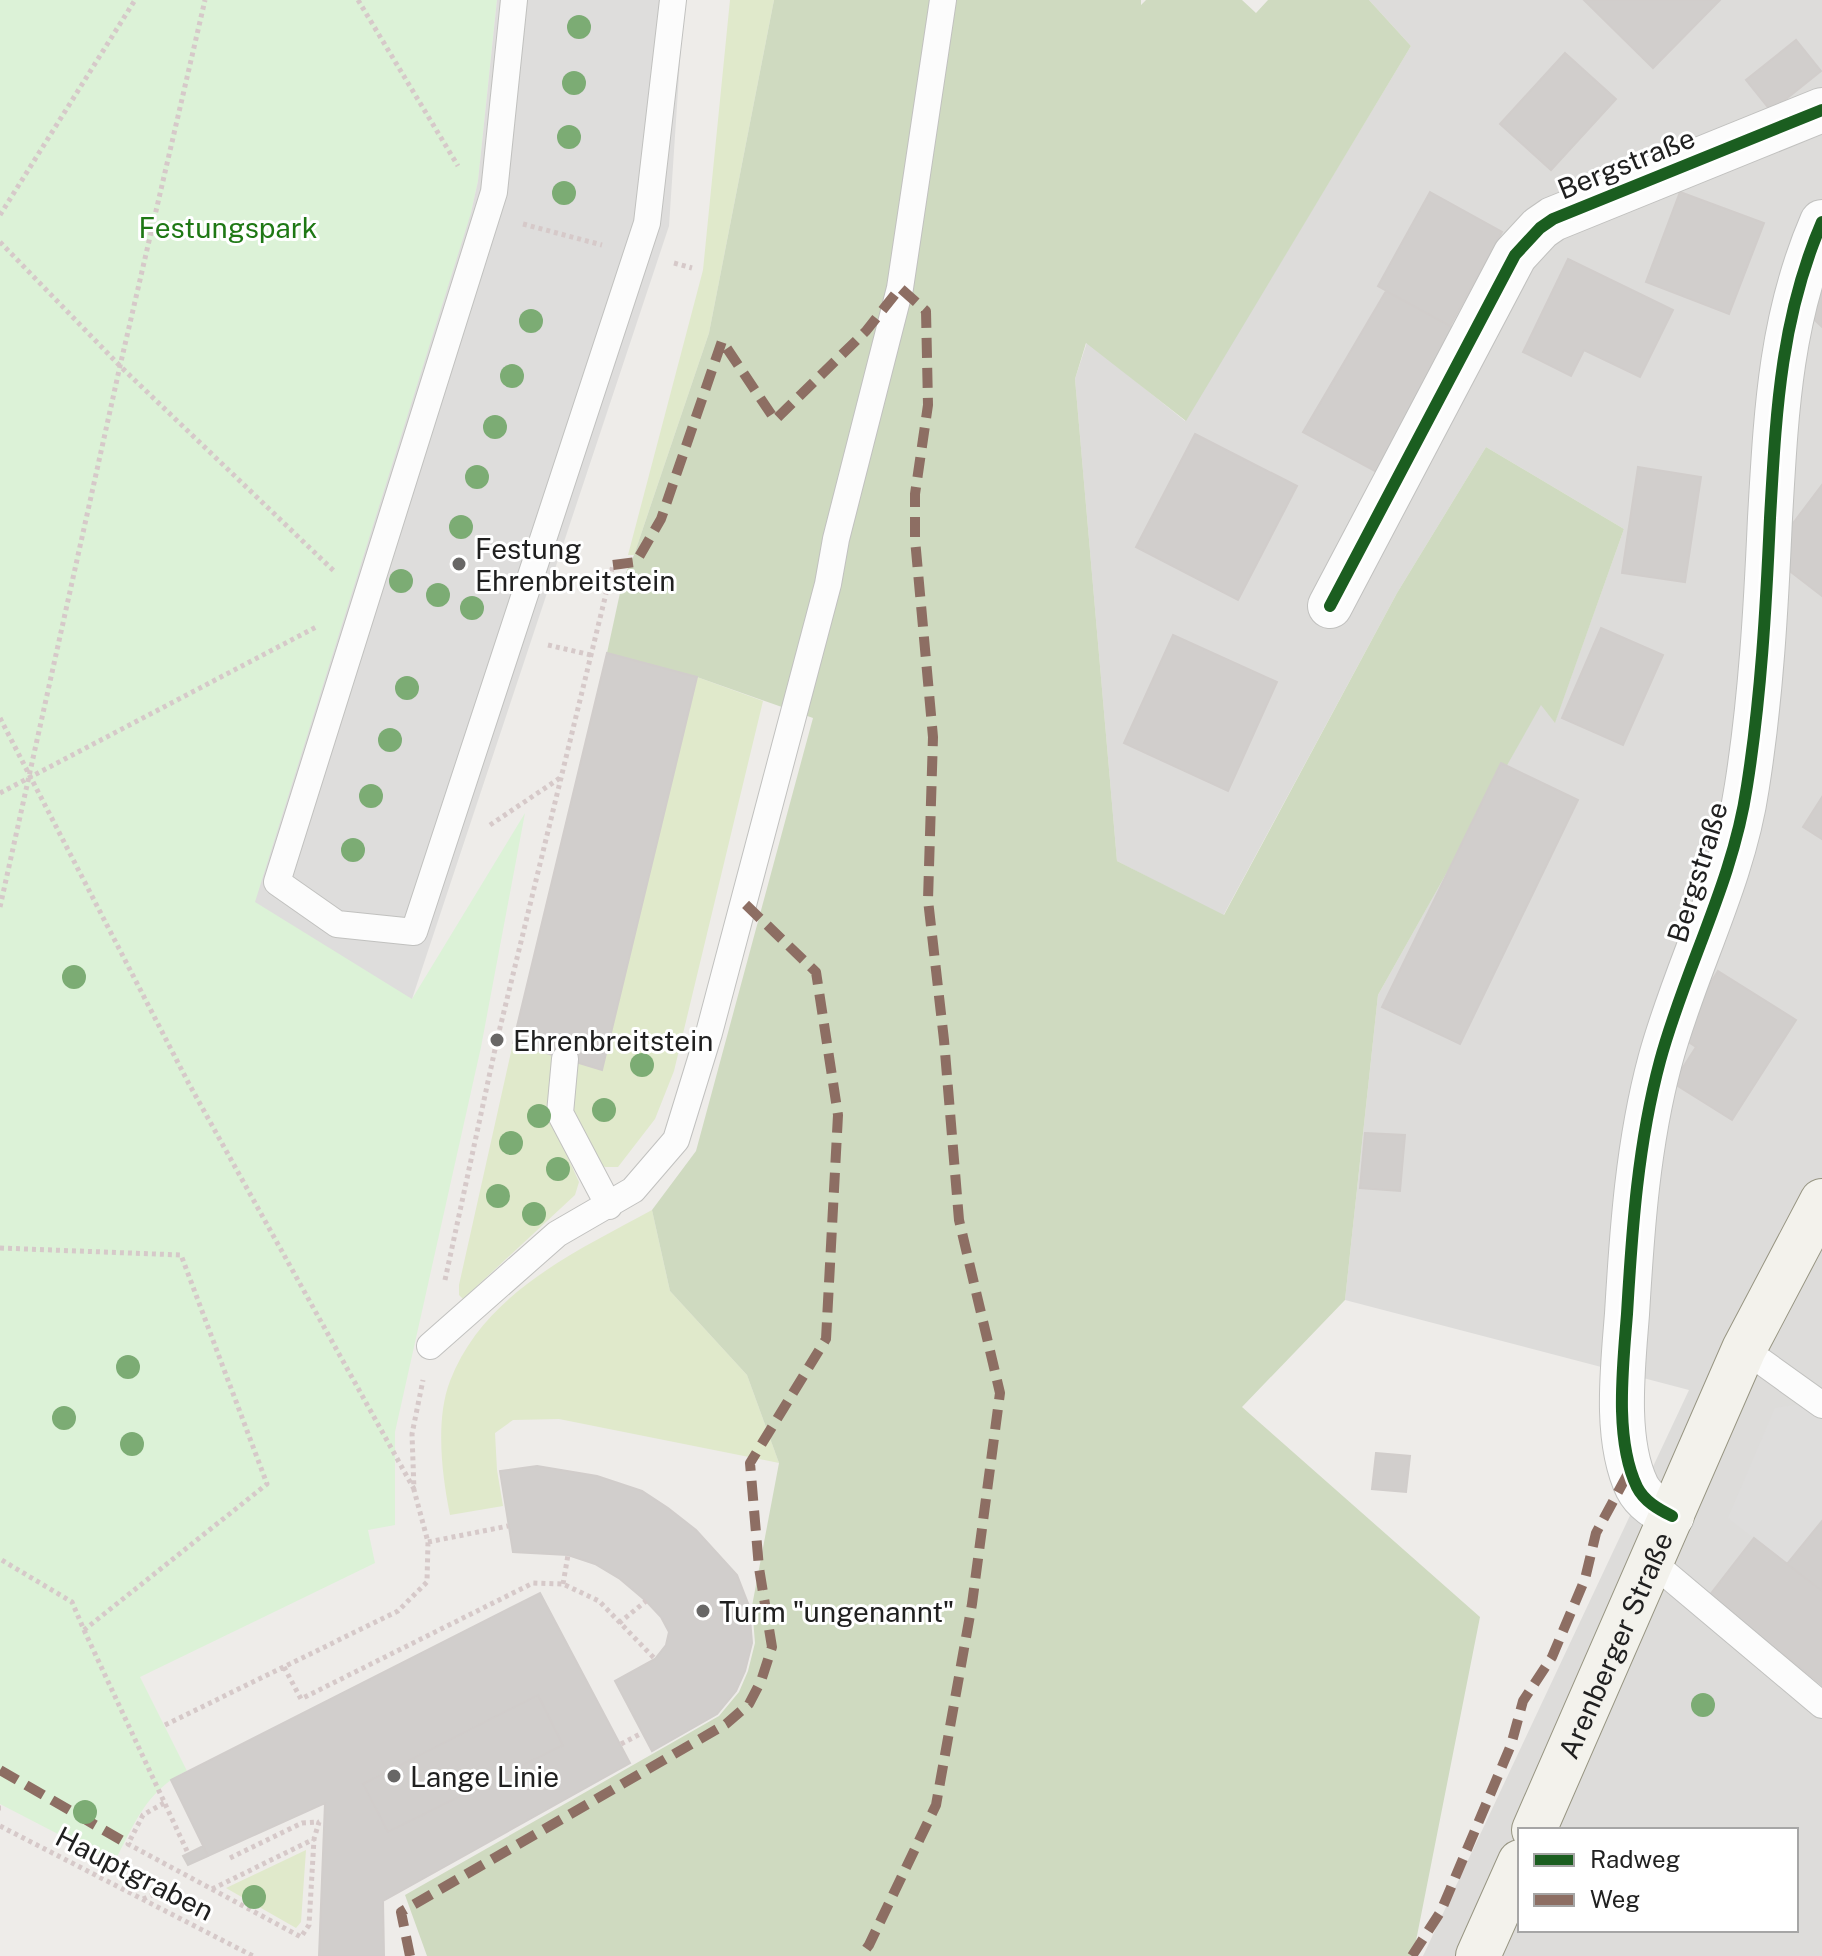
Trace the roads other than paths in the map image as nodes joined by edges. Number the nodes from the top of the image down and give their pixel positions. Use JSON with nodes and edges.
{"nodes":[{"id":1,"x":514,"y":0,"type":"edge"},
{"id":2,"x":673,"y":0,"type":"edge"},
{"id":3,"x":943,"y":0,"type":"edge"},
{"id":4,"x":1822,"y":110,"type":"edge"},
{"id":5,"x":1822,"y":222,"type":"edge"},
{"id":6,"x":1330,"y":606,"type":"dead end"},
{"id":7,"x":565,"y":1059,"type":"dead end"},
{"id":8,"x":1822,"y":1201,"type":"edge"},
{"id":9,"x":609,"y":1206,"type":"junction"},
{"id":10,"x":430,"y":1346,"type":"road end"},
{"id":11,"x":1744,"y":1349,"type":"junction"},
{"id":12,"x":1822,"y":1405,"type":"edge"},
{"id":13,"x":1672,"y":1516,"type":"junction"},
{"id":14,"x":1652,"y":1562,"type":"junction"},
{"id":15,"x":1822,"y":1705,"type":"edge"},
{"id":16,"x":1535,"y":1828,"type":"edge"},
{"id":17,"x":1518,"y":1866,"type":"edge"},
{"id":18,"x":1478,"y":1956,"type":"edge"}],
"edges":[{"from":1,"to":2,"type":"lane"},
{"from":3,"to":9,"type":"lane"},
{"from":4,"to":6,"type":"street","name":"Bergstraße"},
{"from":5,"to":13,"type":"street","name":"Bergstraße"},
{"from":7,"to":9,"type":"lane"},
{"from":8,"to":11,"type":"main road","name":"Arenberger Straße"},
{"from":9,"to":10,"type":"lane"},
{"from":11,"to":12,"type":"lane"},
{"from":11,"to":13,"type":"main road","name":"Arenberger Straße"},
{"from":13,"to":14,"type":"main road","name":"Arenberger Straße"},
{"from":14,"to":15,"type":"lane"},
{"from":14,"to":16,"type":"main road","name":"Arenberger Straße"},
{"from":17,"to":18,"type":"main road"}]}
